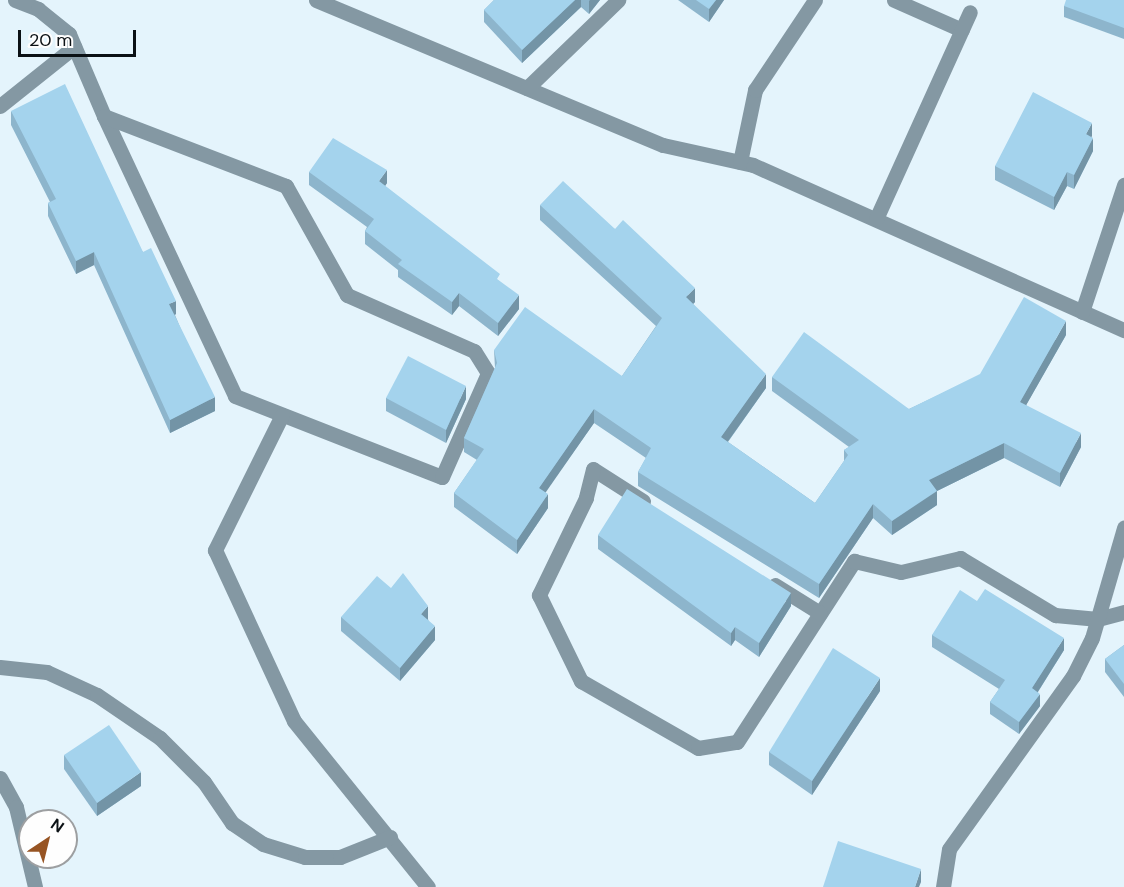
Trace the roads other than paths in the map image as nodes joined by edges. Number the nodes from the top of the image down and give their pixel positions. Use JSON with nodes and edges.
{"nodes":[{"id":1,"x":15,"y":0,"type":"edge"},
{"id":2,"x":316,"y":0,"type":"edge"},
{"id":3,"x":618,"y":0,"type":"edge"},
{"id":4,"x":814,"y":0,"type":"edge"},
{"id":5,"x":894,"y":0,"type":"edge"},
{"id":6,"x":351,"y":7,"type":"edge"},
{"id":7,"x":970,"y":12,"type":"dead end"},
{"id":8,"x":962,"y":30,"type":"junction"},
{"id":9,"x":74,"y":47,"type":"junction"},
{"id":10,"x":527,"y":88,"type":"junction"},
{"id":11,"x":0,"y":106,"type":"edge"},
{"id":12,"x":104,"y":116,"type":"junction"},
{"id":13,"x":740,"y":162,"type":"junction"},
{"id":14,"x":1124,"y":185,"type":"edge"},
{"id":15,"x":876,"y":219,"type":"junction"},
{"id":16,"x":1082,"y":312,"type":"junction"},
{"id":17,"x":1124,"y":330,"type":"edge"},
{"id":18,"x":282,"y":415,"type":"junction"},
{"id":19,"x":662,"y":513,"type":"edge"},
{"id":20,"x":1124,"y":528,"type":"edge"},
{"id":21,"x":761,"y":576,"type":"edge"},
{"id":22,"x":1124,"y":612,"type":"edge"},
{"id":23,"x":820,"y":613,"type":"junction"},
{"id":24,"x":1098,"y":619,"type":"junction"},
{"id":25,"x":0,"y":667,"type":"edge"},
{"id":26,"x":0,"y":778,"type":"edge"},
{"id":27,"x":390,"y":837,"type":"junction"},
{"id":28,"x":35,"y":887,"type":"edge"},
{"id":29,"x":428,"y":887,"type":"edge"},
{"id":30,"x":943,"y":887,"type":"edge"}],
"edges":[{"from":1,"to":9,"type":"street"},
{"from":2,"to":6,"type":"street"},
{"from":3,"to":10,"type":"street"},
{"from":4,"to":13,"type":"street"},
{"from":5,"to":8,"type":"street"},
{"from":6,"to":10,"type":"street"},
{"from":7,"to":8,"type":"street"},
{"from":8,"to":15,"type":"street"},
{"from":9,"to":11,"type":"street"},
{"from":9,"to":12,"type":"street"},
{"from":10,"to":13,"type":"street"},
{"from":12,"to":18,"type":"street"},
{"from":12,"to":18,"type":"street"},
{"from":13,"to":15,"type":"street"},
{"from":14,"to":16,"type":"street"},
{"from":15,"to":16,"type":"street"},
{"from":16,"to":17,"type":"street"},
{"from":18,"to":27,"type":"street"},
{"from":19,"to":23,"type":"street"},
{"from":20,"to":24,"type":"street"},
{"from":21,"to":23,"type":"street"},
{"from":22,"to":24,"type":"street"},
{"from":23,"to":24,"type":"street"},
{"from":24,"to":30,"type":"street"},
{"from":25,"to":27,"type":"street"},
{"from":26,"to":28,"type":"street"},
{"from":27,"to":29,"type":"street"}]}
